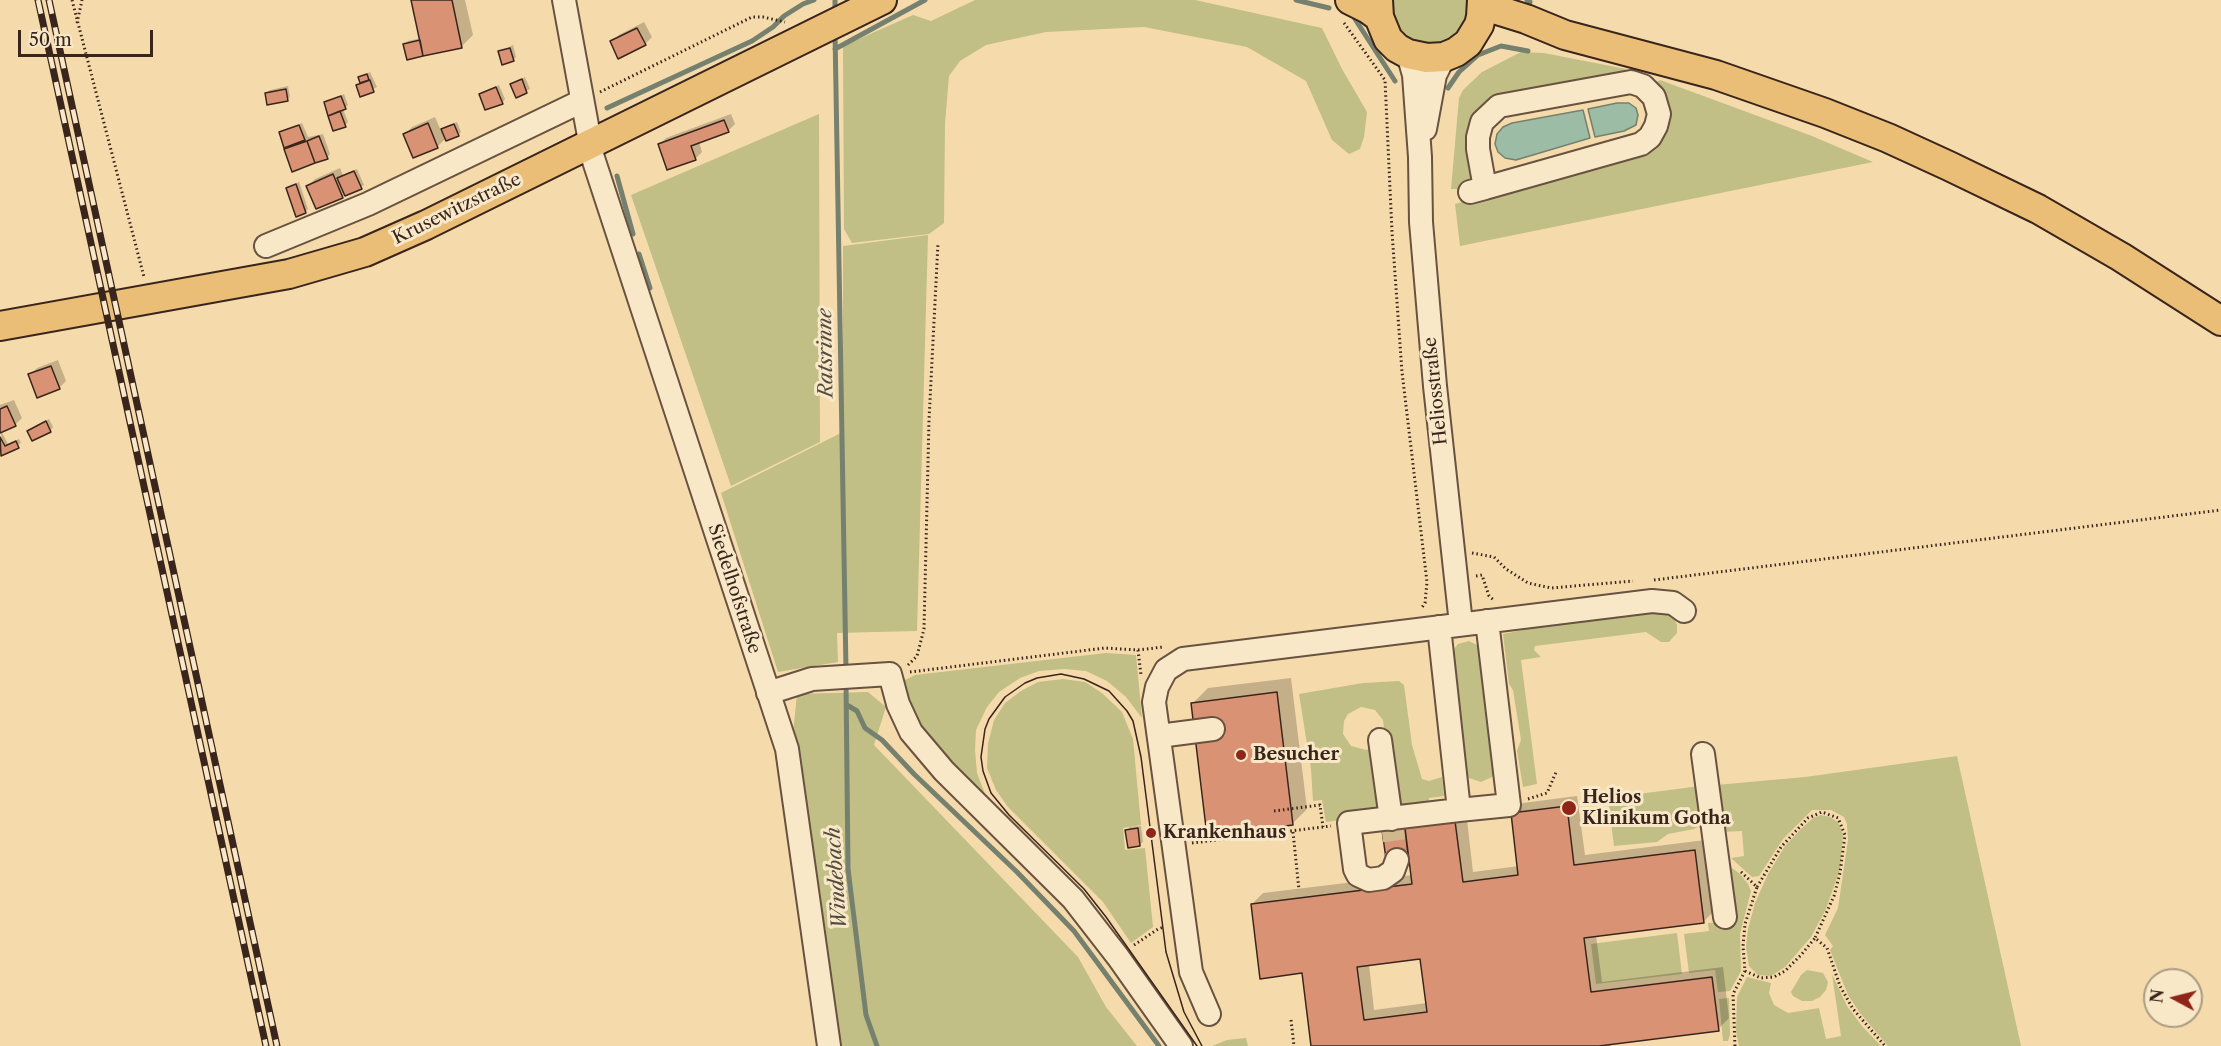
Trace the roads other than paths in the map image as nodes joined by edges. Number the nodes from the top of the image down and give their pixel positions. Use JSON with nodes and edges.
{"nodes":[{"id":1,"x":564,"y":0,"type":"edge"},
{"id":2,"x":882,"y":0,"type":"edge"},
{"id":3,"x":1483,"y":0,"type":"edge"},
{"id":4,"x":1378,"y":9,"type":"edge"},
{"id":5,"x":1347,"y":10,"type":"edge"},
{"id":6,"x":1475,"y":33,"type":"junction"},
{"id":7,"x":1565,"y":35,"type":"junction"},
{"id":8,"x":1408,"y":54,"type":"junction"},
{"id":9,"x":1444,"y":57,"type":"junction"},
{"id":10,"x":582,"y":101,"type":"junction"},
{"id":11,"x":589,"y":144,"type":"junction"},
{"id":12,"x":1420,"y":157,"type":"junction"},
{"id":13,"x":1478,"y":190,"type":"joint"},
{"id":14,"x":266,"y":246,"type":"dead end"},
{"id":15,"x":2221,"y":321,"type":"edge"},
{"id":16,"x":0,"y":326,"type":"edge"},
{"id":17,"x":1684,"y":610,"type":"dead end"},
{"id":18,"x":1487,"y":621,"type":"junction"},
{"id":19,"x":1450,"y":625,"type":"junction"},
{"id":20,"x":768,"y":693,"type":"junction"},
{"id":21,"x":1213,"y":729,"type":"dead end"},
{"id":22,"x":1159,"y":736,"type":"junction"},
{"id":23,"x":1380,"y":740,"type":"dead end"},
{"id":24,"x":1703,"y":754,"type":"dead end"},
{"id":25,"x":1459,"y":810,"type":"junction"},
{"id":26,"x":1391,"y":819,"type":"junction"},
{"id":27,"x":1397,"y":860,"type":"dead end"},
{"id":28,"x":1725,"y":917,"type":"dead end"},
{"id":29,"x":1209,"y":1014,"type":"dead end"},
{"id":30,"x":829,"y":1046,"type":"edge"},
{"id":31,"x":1181,"y":1046,"type":"edge"}],
"edges":[{"from":1,"to":10,"type":"street","name":"Siedelhofstraße"},
{"from":2,"to":11,"type":"main road","name":"Krusewitzstraße"},
{"from":3,"to":6,"type":"main road"},
{"from":3,"to":7,"type":"main road"},
{"from":4,"to":5,"type":"main road"},
{"from":4,"to":8,"type":"main road"},
{"from":6,"to":7,"type":"main road"},
{"from":6,"to":9,"type":"main road"},
{"from":7,"to":15,"type":"main road"},
{"from":8,"to":9,"type":"main road"},
{"from":8,"to":12,"type":"street"},
{"from":9,"to":12,"type":"street"},
{"from":10,"to":11,"type":"street","name":"Siedelhofstraße"},
{"from":10,"to":14,"type":"street"},
{"from":11,"to":16,"type":"main road","name":"Krusewitzstraße"},
{"from":11,"to":20,"type":"street","name":"Siedelhofstraße"},
{"from":12,"to":19,"type":"street","name":"Heliosstraße"},
{"from":13,"to":13,"type":"street"},
{"from":17,"to":18,"type":"street"},
{"from":18,"to":19,"type":"street"},
{"from":18,"to":25,"type":"street"},
{"from":19,"to":22,"type":"street"},
{"from":19,"to":25,"type":"street","name":"Heliosstraße"},
{"from":20,"to":30,"type":"street","name":"Siedelhofstraße"},
{"from":20,"to":31,"type":"street"},
{"from":21,"to":22,"type":"street"},
{"from":22,"to":29,"type":"street"},
{"from":23,"to":26,"type":"street"},
{"from":24,"to":28,"type":"street"},
{"from":25,"to":26,"type":"street"},
{"from":26,"to":27,"type":"street"}]}
